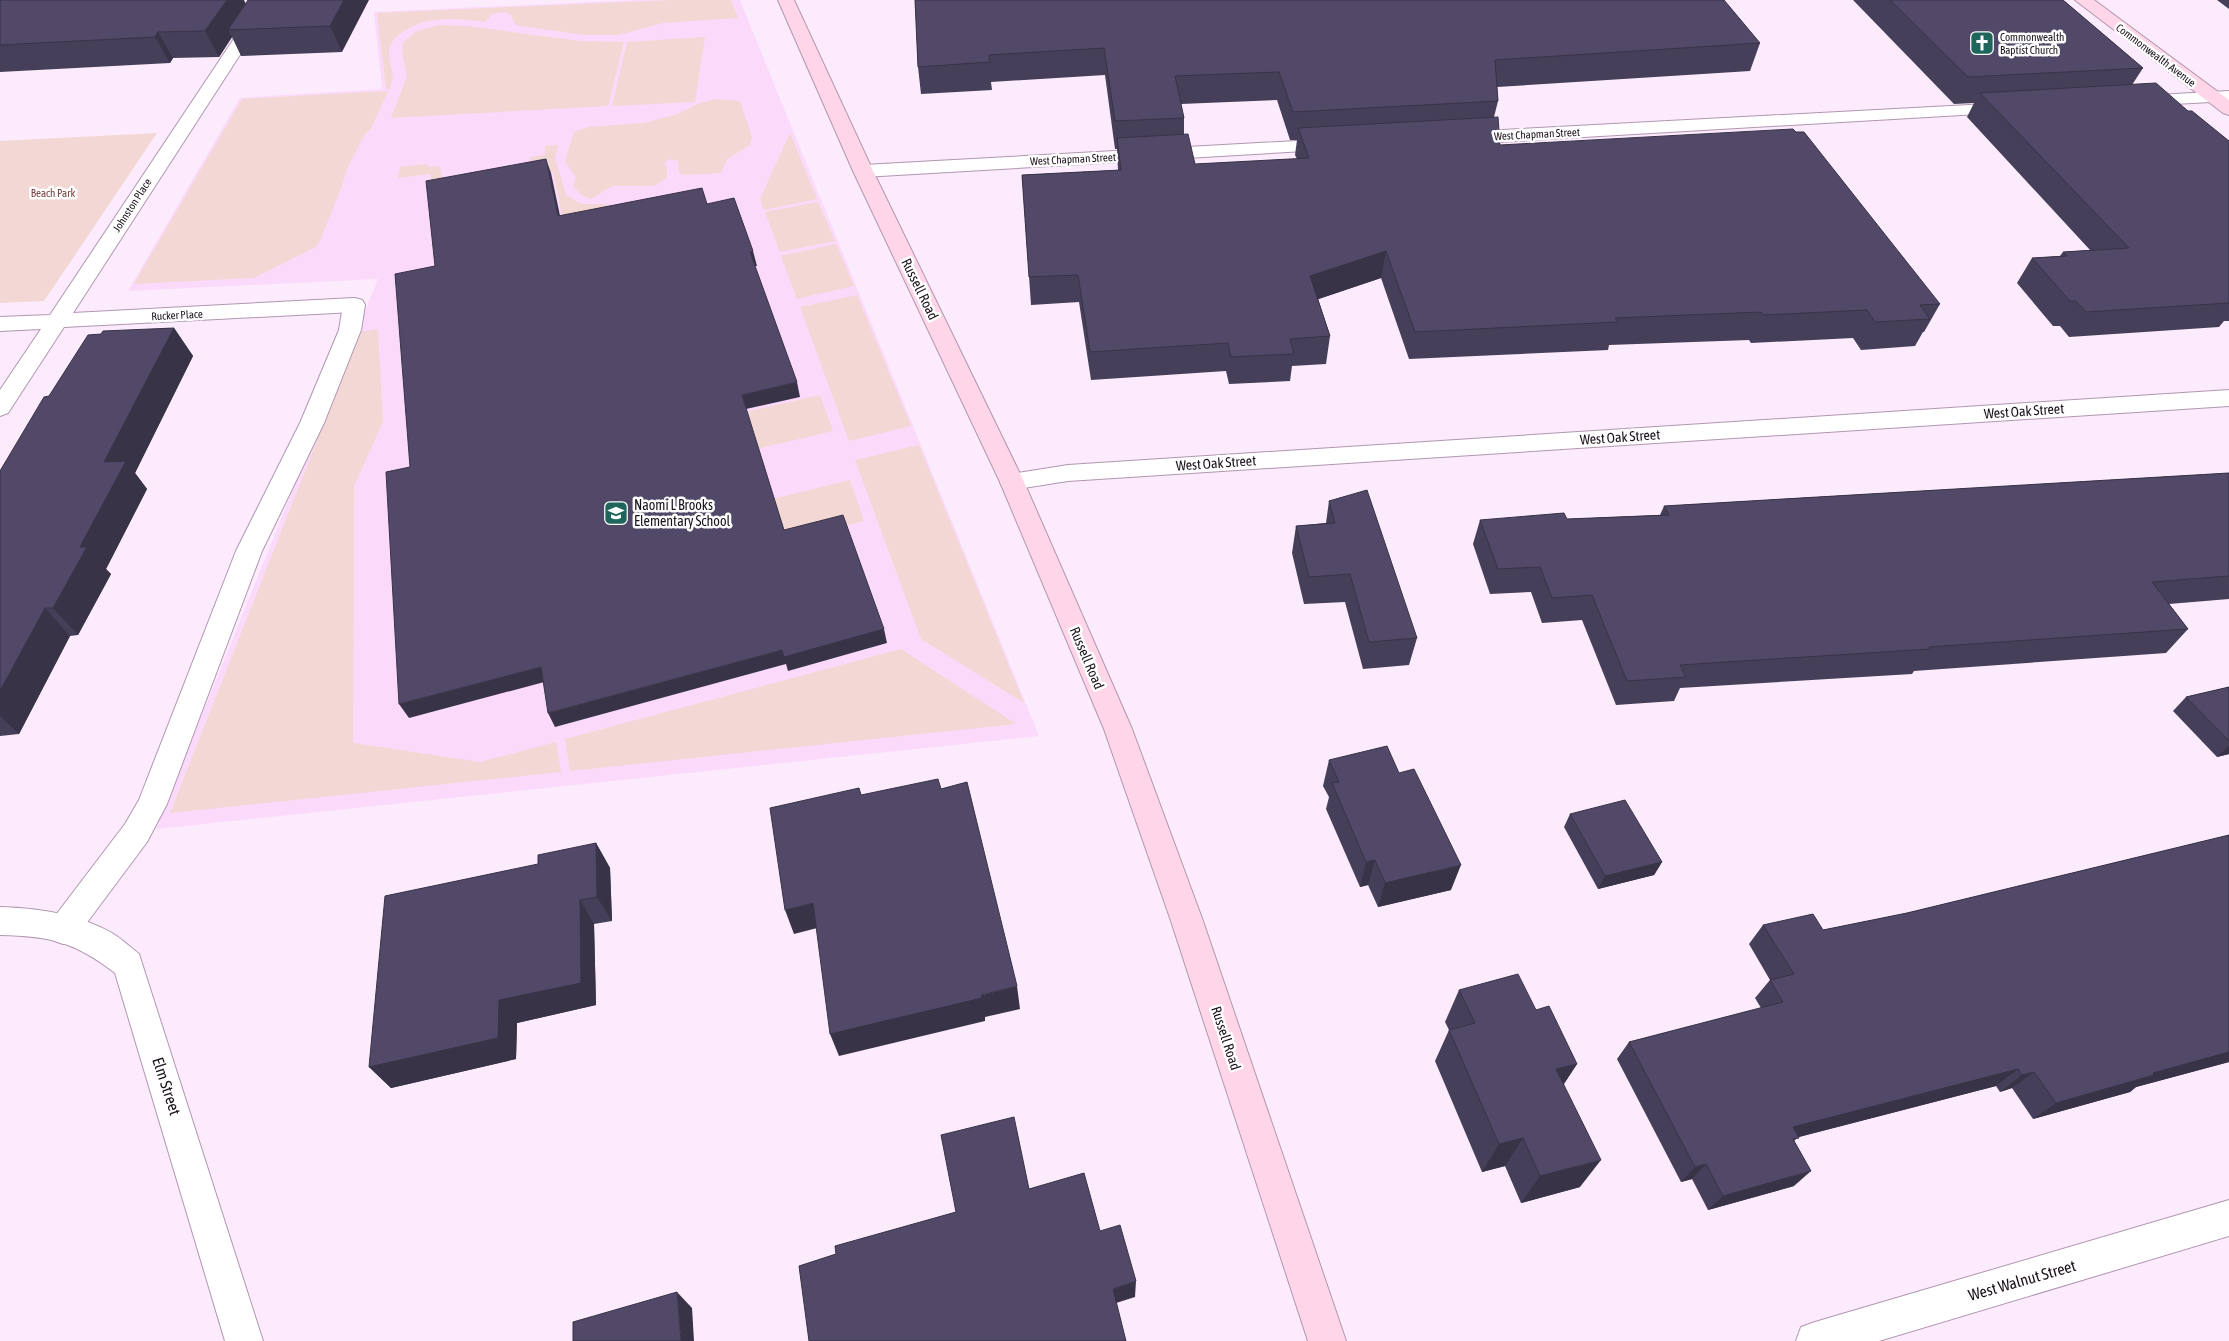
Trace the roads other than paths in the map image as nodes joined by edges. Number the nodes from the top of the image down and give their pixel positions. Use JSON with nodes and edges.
{"nodes":[{"id":1,"x":786,"y":0,"type":"edge"},
{"id":2,"x":2083,"y":0,"type":"edge"},
{"id":3,"x":255,"y":4,"type":"edge"},
{"id":4,"x":2220,"y":96,"type":"edge"},
{"id":5,"x":2125,"y":101,"type":"edge"},
{"id":6,"x":2028,"y":107,"type":"edge"},
{"id":7,"x":2229,"y":109,"type":"edge"},
{"id":8,"x":1448,"y":138,"type":"edge"},
{"id":9,"x":1349,"y":144,"type":"edge"},
{"id":10,"x":863,"y":171,"type":"junction"},
{"id":11,"x":55,"y":322,"type":"junction"},
{"id":12,"x":0,"y":324,"type":"edge"},
{"id":13,"x":2229,"y":398,"type":"edge"},
{"id":14,"x":0,"y":408,"type":"edge"},
{"id":15,"x":1012,"y":482,"type":"junction"},
{"id":16,"x":0,"y":921,"type":"edge"},
{"id":17,"x":63,"y":930,"type":"junction"},
{"id":18,"x":2229,"y":1218,"type":"edge"},
{"id":19,"x":244,"y":1341,"type":"edge"},
{"id":20,"x":1327,"y":1341,"type":"edge"},
{"id":21,"x":1815,"y":1341,"type":"edge"}],
"edges":[{"from":1,"to":10,"type":"street","name":"Russell Road"},
{"from":2,"to":4,"type":"street","name":"Commonwealth Avenue"},
{"from":3,"to":11,"type":"street","name":"Johnston Place"},
{"from":4,"to":5,"type":"street"},
{"from":4,"to":7,"type":"street","name":"Commonwealth Avenue"},
{"from":6,"to":8,"type":"street","name":"West Chapman Street"},
{"from":9,"to":10,"type":"street","name":"West Chapman Street"},
{"from":10,"to":15,"type":"street","name":"Russell Road"},
{"from":11,"to":12,"type":"street","name":"Rucker Place"},
{"from":11,"to":14,"type":"street","name":"Johnston Place"},
{"from":11,"to":17,"type":"street","name":"Rucker Place"},
{"from":13,"to":15,"type":"street","name":"West Oak Street"},
{"from":15,"to":20,"type":"street","name":"Russell Road"},
{"from":16,"to":17,"type":"street","name":"Elm Street"},
{"from":17,"to":19,"type":"street","name":"Elm Street"},
{"from":18,"to":21,"type":"street","name":"West Walnut Street"}]}
